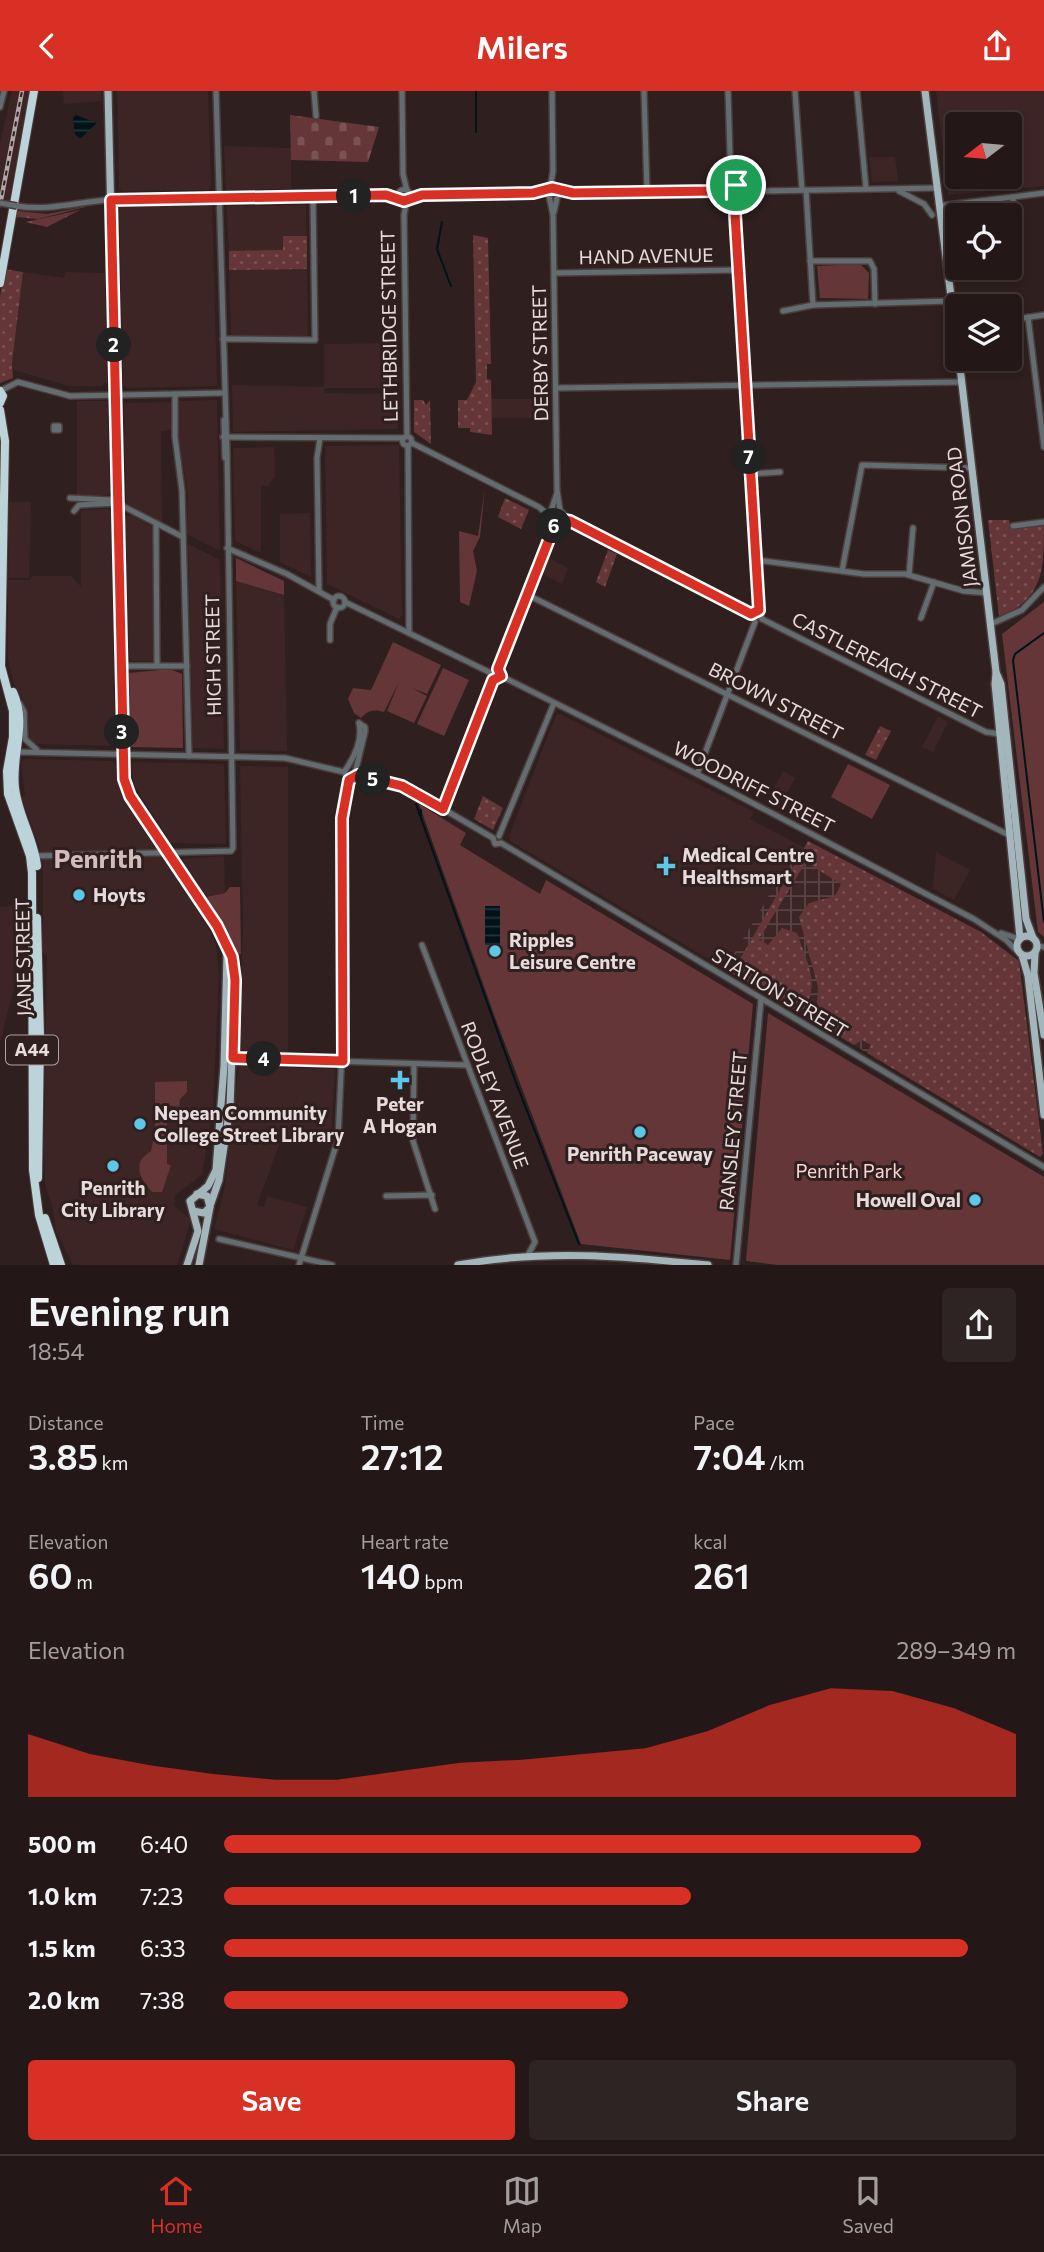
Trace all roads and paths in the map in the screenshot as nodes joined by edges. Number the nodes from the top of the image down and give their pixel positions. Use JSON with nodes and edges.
{"nodes":[{"id":1,"x":4,"y":91,"type":"edge"},
{"id":2,"x":34,"y":91,"type":"edge"},
{"id":3,"x":108,"y":91,"type":"edge"},
{"id":4,"x":216,"y":91,"type":"edge"},
{"id":5,"x":314,"y":91,"type":"edge"},
{"id":6,"x":402,"y":91,"type":"edge"},
{"id":7,"x":552,"y":91,"type":"edge"},
{"id":8,"x":644,"y":91,"type":"edge"},
{"id":9,"x":728,"y":91,"type":"edge"},
{"id":10,"x":795,"y":91,"type":"edge"},
{"id":11,"x":857,"y":91,"type":"edge"},
{"id":12,"x":925,"y":91,"type":"edge"},
{"id":13,"x":0,"y":105,"type":"edge"},
{"id":14,"x":316,"y":116,"type":"dead end"},
{"id":15,"x":553,"y":171,"type":"junction"},
{"id":16,"x":403,"y":174,"type":"junction"},
{"id":17,"x":937,"y":188,"type":"junction"},
{"id":18,"x":557,"y":189,"type":"junction"},
{"id":19,"x":866,"y":189,"type":"junction"},
{"id":20,"x":896,"y":189,"type":"junction"},
{"id":21,"x":921,"y":189,"type":"junction"},
{"id":22,"x":804,"y":190,"type":"junction"},
{"id":23,"x":407,"y":191,"type":"junction"},
{"id":24,"x":734,"y":191,"type":"junction"},
{"id":25,"x":647,"y":192,"type":"junction"},
{"id":26,"x":573,"y":193,"type":"junction"},
{"id":27,"x":1044,"y":193,"type":"edge"},
{"id":28,"x":549,"y":194,"type":"junction"},
{"id":29,"x":399,"y":195,"type":"junction"},
{"id":30,"x":422,"y":195,"type":"junction"},
{"id":31,"x":219,"y":197,"type":"junction"},
{"id":32,"x":313,"y":197,"type":"junction"},
{"id":33,"x":1013,"y":197,"type":"junction"},
{"id":34,"x":558,"y":198,"type":"junction"},
{"id":35,"x":408,"y":199,"type":"junction"},
{"id":36,"x":111,"y":200,"type":"junction"},
{"id":37,"x":918,"y":201,"type":"junction"},
{"id":38,"x":1014,"y":203,"type":"edge"},
{"id":39,"x":0,"y":204,"type":"edge"},
{"id":40,"x":939,"y":206,"type":"junction"},
{"id":41,"x":404,"y":215,"type":"junction"},
{"id":42,"x":553,"y":215,"type":"junction"},
{"id":43,"x":932,"y":215,"type":"dead end"},
{"id":44,"x":810,"y":261,"type":"junction"},
{"id":45,"x":738,"y":270,"type":"junction"},
{"id":46,"x":555,"y":273,"type":"junction"},
{"id":47,"x":0,"y":283,"type":"edge"},
{"id":48,"x":951,"y":294,"type":"edge"},
{"id":49,"x":945,"y":302,"type":"edge"},
{"id":50,"x":875,"y":304,"type":"junction"},
{"id":51,"x":813,"y":305,"type":"junction"},
{"id":52,"x":783,"y":311,"type":"dead end"},
{"id":53,"x":1044,"y":315,"type":"edge"},
{"id":54,"x":1028,"y":317,"type":"junction"},
{"id":55,"x":1022,"y":318,"type":"edge"},
{"id":56,"x":223,"y":339,"type":"junction"},
{"id":57,"x":961,"y":371,"type":"edge"},
{"id":58,"x":962,"y":382,"type":"junction"},
{"id":59,"x":745,"y":386,"type":"junction"},
{"id":60,"x":556,"y":388,"type":"junction"},
{"id":61,"x":0,"y":391,"type":"edge"},
{"id":62,"x":224,"y":393,"type":"junction"},
{"id":63,"x":175,"y":394,"type":"junction"},
{"id":64,"x":116,"y":395,"type":"junction"},
{"id":65,"x":0,"y":403,"type":"edge"},
{"id":66,"x":0,"y":410,"type":"edge"},
{"id":67,"x":405,"y":437,"type":"junction"},
{"id":68,"x":316,"y":438,"type":"junction"},
{"id":69,"x":225,"y":440,"type":"junction"},
{"id":70,"x":410,"y":444,"type":"junction"},
{"id":71,"x":1044,"y":447,"type":"edge"},
{"id":72,"x":972,"y":468,"type":"junction"},
{"id":73,"x":780,"y":472,"type":"dead end"},
{"id":74,"x":751,"y":474,"type":"junction"},
{"id":75,"x":557,"y":490,"type":"junction"},
{"id":76,"x":70,"y":498,"type":"dead end"},
{"id":77,"x":118,"y":503,"type":"junction"},
{"id":78,"x":539,"y":507,"type":"junction"},
{"id":79,"x":552,"y":508,"type":"junction"},
{"id":80,"x":74,"y":511,"type":"dead end"},
{"id":81,"x":561,"y":511,"type":"junction"},
{"id":82,"x":554,"y":518,"type":"junction"},
{"id":83,"x":570,"y":521,"type":"junction"},
{"id":84,"x":1044,"y":522,"type":"edge"},
{"id":85,"x":156,"y":523,"type":"junction"},
{"id":86,"x":1013,"y":526,"type":"dead end"},
{"id":87,"x":913,"y":528,"type":"dead end"},
{"id":88,"x":183,"y":537,"type":"junction"},
{"id":89,"x":227,"y":548,"type":"junction"},
{"id":90,"x":756,"y":560,"type":"junction"},
{"id":91,"x":842,"y":571,"type":"junction"},
{"id":92,"x":909,"y":575,"type":"junction"},
{"id":93,"x":934,"y":582,"type":"junction"},
{"id":94,"x":1044,"y":587,"type":"edge"},
{"id":95,"x":318,"y":590,"type":"junction"},
{"id":96,"x":987,"y":593,"type":"junction"},
{"id":97,"x":526,"y":594,"type":"junction"},
{"id":98,"x":334,"y":600,"type":"junction"},
{"id":99,"x":345,"y":602,"type":"junction"},
{"id":100,"x":337,"y":607,"type":"junction"},
{"id":101,"x":759,"y":610,"type":"junction"},
{"id":102,"x":751,"y":614,"type":"junction"},
{"id":103,"x":921,"y":618,"type":"dead end"},
{"id":104,"x":762,"y":619,"type":"junction"},
{"id":105,"x":755,"y":622,"type":"junction"},
{"id":106,"x":991,"y":624,"type":"junction"},
{"id":107,"x":409,"y":633,"type":"junction"},
{"id":108,"x":330,"y":640,"type":"dead end"},
{"id":109,"x":2,"y":659,"type":"junction"},
{"id":110,"x":157,"y":664,"type":"junction"},
{"id":111,"x":121,"y":666,"type":"junction"},
{"id":112,"x":187,"y":666,"type":"junction"},
{"id":113,"x":498,"y":669,"type":"junction"},
{"id":114,"x":489,"y":672,"type":"junction"},
{"id":115,"x":996,"y":672,"type":"junction"},
{"id":116,"x":501,"y":676,"type":"junction"},
{"id":117,"x":493,"y":680,"type":"junction"},
{"id":118,"x":727,"y":694,"type":"junction"},
{"id":119,"x":16,"y":700,"type":"junction"},
{"id":120,"x":554,"y":703,"type":"junction"},
{"id":121,"x":1000,"y":734,"type":"junction"},
{"id":122,"x":13,"y":751,"type":"junction"},
{"id":123,"x":43,"y":752,"type":"junction"},
{"id":124,"x":123,"y":754,"type":"junction"},
{"id":125,"x":189,"y":756,"type":"junction"},
{"id":126,"x":232,"y":757,"type":"junction"},
{"id":127,"x":346,"y":770,"type":"junction"},
{"id":128,"x":357,"y":772,"type":"junction"},
{"id":129,"x":697,"y":774,"type":"junction"},
{"id":130,"x":349,"y":780,"type":"junction"},
{"id":131,"x":443,"y":809,"type":"junction"},
{"id":132,"x":1011,"y":837,"type":"junction"},
{"id":133,"x":498,"y":839,"type":"junction"},
{"id":134,"x":168,"y":853,"type":"junction"},
{"id":135,"x":33,"y":856,"type":"junction"},
{"id":136,"x":991,"y":929,"type":"junction"},
{"id":137,"x":1033,"y":937,"type":"junction"},
{"id":138,"x":1020,"y":939,"type":"junction"},
{"id":139,"x":422,"y":945,"type":"dead end"},
{"id":140,"x":1039,"y":949,"type":"edge"},
{"id":141,"x":1020,"y":954,"type":"junction"},
{"id":142,"x":761,"y":1000,"type":"junction"},
{"id":143,"x":1044,"y":1035,"type":"edge"},
{"id":144,"x":229,"y":1058,"type":"junction"},
{"id":145,"x":343,"y":1061,"type":"junction"},
{"id":146,"x":414,"y":1063,"type":"junction"},
{"id":147,"x":466,"y":1065,"type":"junction"},
{"id":148,"x":1044,"y":1115,"type":"edge"},
{"id":149,"x":1044,"y":1167,"type":"edge"},
{"id":150,"x":196,"y":1194,"type":"junction"},
{"id":151,"x":432,"y":1195,"type":"junction"},
{"id":152,"x":386,"y":1196,"type":"dead end"},
{"id":153,"x":211,"y":1205,"type":"junction"},
{"id":154,"x":435,"y":1209,"type":"dead end"},
{"id":155,"x":193,"y":1211,"type":"junction"},
{"id":156,"x":219,"y":1239,"type":"dead end"},
{"id":157,"x":528,"y":1255,"type":"junction"},
{"id":158,"x":300,"y":1258,"type":"junction"},
{"id":159,"x":54,"y":1265,"type":"edge"},
{"id":160,"x":63,"y":1265,"type":"edge"},
{"id":161,"x":187,"y":1265,"type":"edge"},
{"id":162,"x":199,"y":1265,"type":"edge"},
{"id":163,"x":299,"y":1265,"type":"edge"},
{"id":164,"x":332,"y":1265,"type":"edge"},
{"id":165,"x":458,"y":1265,"type":"edge"},
{"id":166,"x":708,"y":1265,"type":"edge"},
{"id":167,"x":736,"y":1265,"type":"edge"}],
"edges":[{"from":1,"to":13,"type":"street"},
{"from":2,"to":47,"type":"highway"},
{"from":3,"to":36,"type":"main road"},
{"from":4,"to":31,"type":"street","name":"HIGH STREET"},
{"from":5,"to":14,"type":"street"},
{"from":6,"to":16,"type":"street","name":"LETHBRIDGE STREET"},
{"from":7,"to":15,"type":"street","name":"DERBY STREET"},
{"from":8,"to":25,"type":"street"},
{"from":9,"to":24,"type":"street"},
{"from":10,"to":22,"type":"street"},
{"from":11,"to":19,"type":"street"},
{"from":12,"to":17,"type":"main road"},
{"from":15,"to":18,"type":"street","name":"DERBY STREET"},
{"from":15,"to":28,"type":"street","name":"DERBY STREET"},
{"from":16,"to":23,"type":"street","name":"LETHBRIDGE STREET"},
{"from":16,"to":29,"type":"street","name":"LETHBRIDGE STREET"},
{"from":17,"to":21,"type":"street"},
{"from":17,"to":40,"type":"main road"},
{"from":18,"to":26,"type":"street"},
{"from":18,"to":28,"type":"street"},
{"from":18,"to":34,"type":"street","name":"DERBY STREET"},
{"from":19,"to":20,"type":"street"},
{"from":19,"to":22,"type":"street"},
{"from":20,"to":21,"type":"street"},
{"from":20,"to":37,"type":"street"},
{"from":21,"to":37,"type":"street"},
{"from":22,"to":24,"type":"street"},
{"from":22,"to":44,"type":"street"},
{"from":23,"to":29,"type":"street"},
{"from":23,"to":30,"type":"street"},
{"from":23,"to":35,"type":"street","name":"LETHBRIDGE STREET"},
{"from":24,"to":25,"type":"street"},
{"from":24,"to":45,"type":"street"},
{"from":25,"to":26,"type":"street"},
{"from":26,"to":34,"type":"street"},
{"from":27,"to":33,"type":"street"},
{"from":28,"to":30,"type":"street"},
{"from":28,"to":34,"type":"street"},
{"from":28,"to":42,"type":"street","name":"DERBY STREET"},
{"from":29,"to":32,"type":"street"},
{"from":29,"to":35,"type":"street"},
{"from":29,"to":41,"type":"street","name":"LETHBRIDGE STREET"},
{"from":30,"to":35,"type":"street"},
{"from":31,"to":32,"type":"street"},
{"from":31,"to":36,"type":"street"},
{"from":31,"to":56,"type":"street","name":"HIGH STREET"},
{"from":32,"to":56,"type":"street"},
{"from":33,"to":38,"type":"street"},
{"from":33,"to":40,"type":"street"},
{"from":34,"to":42,"type":"street","name":"DERBY STREET"},
{"from":35,"to":41,"type":"street","name":"LETHBRIDGE STREET"},
{"from":36,"to":39,"type":"street","bridge":true},
{"from":36,"to":64,"type":"main road"},
{"from":37,"to":43,"type":"street"},
{"from":40,"to":48,"type":"main road"},
{"from":41,"to":67,"type":"street","name":"LETHBRIDGE STREET"},
{"from":42,"to":46,"type":"street","name":"DERBY STREET"},
{"from":44,"to":50,"type":"street"},
{"from":44,"to":51,"type":"street"},
{"from":45,"to":46,"type":"street","name":"HAND AVENUE"},
{"from":45,"to":59,"type":"street"},
{"from":46,"to":60,"type":"street","name":"DERBY STREET"},
{"from":49,"to":50,"type":"street"},
{"from":50,"to":51,"type":"street"},
{"from":51,"to":52,"type":"street"},
{"from":53,"to":54,"type":"street"},
{"from":54,"to":55,"type":"street"},
{"from":54,"to":71,"type":"street"},
{"from":56,"to":62,"type":"street","name":"HIGH STREET"},
{"from":57,"to":58,"type":"main road","name":"JAMISON ROAD"},
{"from":58,"to":59,"type":"street"},
{"from":58,"to":72,"type":"main road","name":"JAMISON ROAD"},
{"from":59,"to":60,"type":"street"},
{"from":59,"to":74,"type":"street"},
{"from":60,"to":75,"type":"street","name":"DERBY STREET"},
{"from":61,"to":64,"type":"street"},
{"from":61,"to":65,"type":"highway"},
{"from":62,"to":63,"type":"street"},
{"from":62,"to":69,"type":"street","name":"HIGH STREET"},
{"from":63,"to":64,"type":"street"},
{"from":63,"to":88,"type":"street"},
{"from":64,"to":77,"type":"main road"},
{"from":66,"to":109,"type":"highway","number":"A44"},
{"from":67,"to":68,"type":"street"},
{"from":67,"to":70,"type":"street"},
{"from":68,"to":69,"type":"street"},
{"from":68,"to":95,"type":"street"},
{"from":69,"to":89,"type":"street","name":"HIGH STREET"},
{"from":70,"to":78,"type":"street"},
{"from":70,"to":107,"type":"street","name":"LETHBRIDGE STREET"},
{"from":72,"to":91,"type":"street"},
{"from":72,"to":96,"type":"main road","name":"JAMISON ROAD"},
{"from":73,"to":74,"type":"street"},
{"from":74,"to":90,"type":"street"},
{"from":75,"to":79,"type":"street","name":"DERBY STREET"},
{"from":75,"to":81,"type":"street","name":"DERBY STREET"},
{"from":76,"to":77,"type":"street"},
{"from":77,"to":80,"type":"street"},
{"from":77,"to":85,"type":"street"},
{"from":77,"to":111,"type":"main road"},
{"from":78,"to":79,"type":"street"},
{"from":78,"to":82,"type":"street"},
{"from":79,"to":81,"type":"street"},
{"from":79,"to":82,"type":"street","name":"DERBY STREET"},
{"from":81,"to":82,"type":"street"},
{"from":81,"to":83,"type":"street"},
{"from":82,"to":83,"type":"street"},
{"from":82,"to":97,"type":"street"},
{"from":83,"to":102,"type":"street"},
{"from":84,"to":86,"type":"street"},
{"from":85,"to":88,"type":"street"},
{"from":85,"to":110,"type":"street"},
{"from":87,"to":92,"type":"street"},
{"from":88,"to":112,"type":"street"},
{"from":89,"to":95,"type":"street"},
{"from":89,"to":126,"type":"street","name":"HIGH STREET"},
{"from":90,"to":91,"type":"street"},
{"from":90,"to":101,"type":"street"},
{"from":91,"to":92,"type":"street"},
{"from":92,"to":93,"type":"street"},
{"from":93,"to":96,"type":"street"},
{"from":93,"to":103,"type":"street"},
{"from":94,"to":106,"type":"street"},
{"from":95,"to":98,"type":"street"},
{"from":96,"to":106,"type":"main road","name":"JAMISON ROAD"},
{"from":97,"to":113,"type":"street"},
{"from":97,"to":118,"type":"street","name":"BROWN STREET"},
{"from":98,"to":99,"type":"street"},
{"from":98,"to":100,"type":"street"},
{"from":99,"to":100,"type":"street"},
{"from":99,"to":107,"type":"street"},
{"from":100,"to":108,"type":"street"},
{"from":101,"to":102,"type":"street"},
{"from":101,"to":104,"type":"street"},
{"from":102,"to":105,"type":"street"},
{"from":104,"to":105,"type":"street"},
{"from":104,"to":121,"type":"street","name":"CASTLEREAGH STREET"},
{"from":105,"to":118,"type":"street"},
{"from":106,"to":115,"type":"main road","name":"JAMISON ROAD"},
{"from":107,"to":114,"type":"street"},
{"from":109,"to":119,"type":"highway","number":"A44"},
{"from":109,"to":122,"type":"highway","number":"A44"},
{"from":110,"to":111,"type":"street"},
{"from":110,"to":112,"type":"street"},
{"from":111,"to":124,"type":"main road"},
{"from":112,"to":125,"type":"street"},
{"from":113,"to":114,"type":"street"},
{"from":113,"to":116,"type":"street"},
{"from":114,"to":117,"type":"street"},
{"from":115,"to":121,"type":"main road","name":"JAMISON ROAD"},
{"from":115,"to":137,"type":"main road","name":"JAMISON ROAD"},
{"from":116,"to":117,"type":"street"},
{"from":116,"to":120,"type":"street","name":"WOODRIFF STREET"},
{"from":117,"to":131,"type":"street"},
{"from":118,"to":129,"type":"street"},
{"from":118,"to":132,"type":"street","name":"BROWN STREET"},
{"from":119,"to":122,"type":"highway","number":"A44"},
{"from":119,"to":123,"type":"street"},
{"from":120,"to":129,"type":"street","name":"WOODRIFF STREET"},
{"from":120,"to":133,"type":"street"},
{"from":121,"to":132,"type":"main road","name":"JAMISON ROAD"},
{"from":122,"to":123,"type":"street"},
{"from":122,"to":135,"type":"highway","number":"A44"},
{"from":123,"to":124,"type":"street"},
{"from":124,"to":125,"type":"street"},
{"from":124,"to":134,"type":"main road"},
{"from":125,"to":126,"type":"street"},
{"from":126,"to":127,"type":"street"},
{"from":126,"to":134,"type":"street","name":"HIGH STREET"},
{"from":127,"to":128,"type":"street","name":"STATION STREET"},
{"from":127,"to":128,"type":"street"},
{"from":127,"to":130,"type":"street"},
{"from":128,"to":130,"type":"street"},
{"from":128,"to":131,"type":"street","name":"STATION STREET"},
{"from":129,"to":136,"type":"street","name":"WOODRIFF STREET"},
{"from":130,"to":145,"type":"street"},
{"from":131,"to":133,"type":"street","name":"STATION STREET"},
{"from":132,"to":138,"type":"main road","name":"JAMISON ROAD"},
{"from":133,"to":142,"type":"street","name":"STATION STREET"},
{"from":134,"to":135,"type":"street"},
{"from":134,"to":144,"type":"main road"},
{"from":135,"to":159,"type":"highway","name":"JANE STREET","number":"A44"},
{"from":135,"to":160,"type":"highway","name":"JANE STREET","number":"A44"},
{"from":136,"to":138,"type":"street","name":"WOODRIFF STREET"},
{"from":136,"to":141,"type":"street","name":"WOODRIFF STREET"},
{"from":137,"to":138,"type":"main road"},
{"from":137,"to":140,"type":"main road","name":"JAMISON ROAD"},
{"from":138,"to":141,"type":"main road","name":"JAMISON ROAD"},
{"from":139,"to":147,"type":"street","name":"RODLEY AVENUE"},
{"from":140,"to":141,"type":"main road"},
{"from":140,"to":143,"type":"main road"},
{"from":141,"to":148,"type":"main road"},
{"from":142,"to":149,"type":"street","name":"STATION STREET"},
{"from":142,"to":167,"type":"street","name":"RANSLEY STREET"},
{"from":144,"to":145,"type":"street"},
{"from":144,"to":150,"type":"main road"},
{"from":144,"to":153,"type":"main road"},
{"from":145,"to":146,"type":"street"},
{"from":145,"to":158,"type":"street"},
{"from":146,"to":147,"type":"street"},
{"from":146,"to":151,"type":"street"},
{"from":147,"to":157,"type":"street","name":"RODLEY AVENUE"},
{"from":150,"to":153,"type":"main road"},
{"from":150,"to":155,"type":"main road"},
{"from":151,"to":152,"type":"street"},
{"from":151,"to":154,"type":"street"},
{"from":153,"to":155,"type":"main road"},
{"from":153,"to":162,"type":"main road"},
{"from":155,"to":161,"type":"main road"},
{"from":156,"to":158,"type":"street"},
{"from":157,"to":165,"type":"main road"},
{"from":157,"to":166,"type":"main road"},
{"from":158,"to":163,"type":"street"},
{"from":158,"to":164,"type":"street"}]}
